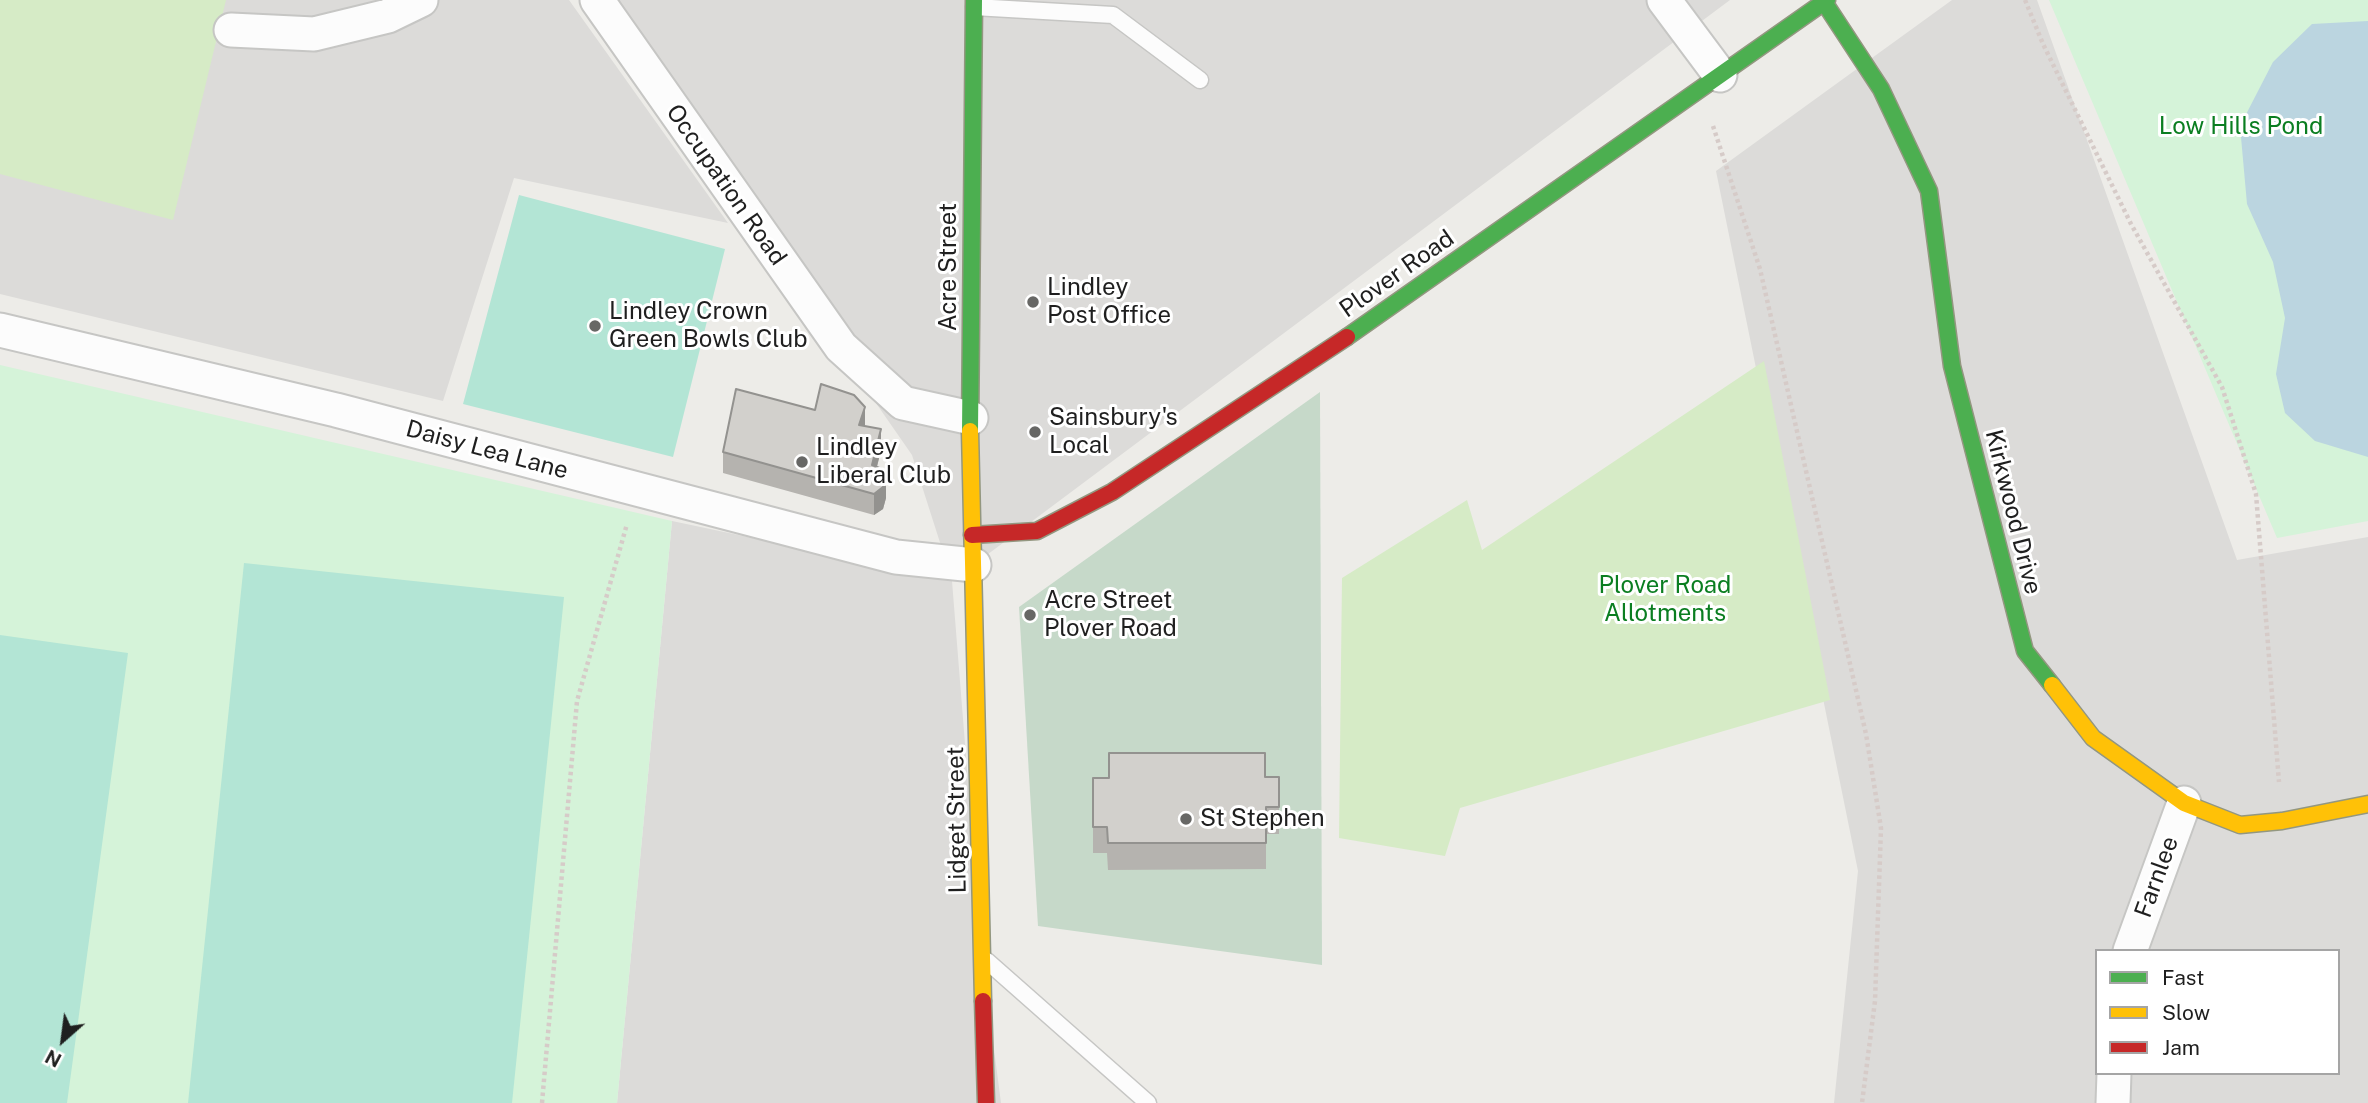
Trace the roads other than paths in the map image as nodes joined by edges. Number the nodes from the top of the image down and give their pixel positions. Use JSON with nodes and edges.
{"nodes":[{"id":1,"x":421,"y":0,"type":"edge"},
{"id":2,"x":597,"y":0,"type":"edge"},
{"id":3,"x":1664,"y":0,"type":"edge"},
{"id":4,"x":1825,"y":1,"type":"edge"},
{"id":5,"x":974,"y":3,"type":"edge"},
{"id":6,"x":231,"y":30,"type":"dead end"},
{"id":7,"x":1200,"y":80,"type":"dead end"},
{"id":8,"x":1710,"y":82,"type":"junction"},
{"id":9,"x":0,"y":330,"type":"edge"},
{"id":10,"x":971,"y":418,"type":"junction"},
{"id":11,"x":973,"y":550,"type":"junction"},
{"id":12,"x":2184,"y":803,"type":"junction"},
{"id":13,"x":2368,"y":804,"type":"edge"},
{"id":14,"x":2131,"y":949,"type":"edge"},
{"id":15,"x":982,"y":957,"type":"junction"},
{"id":16,"x":2113,"y":1075,"type":"edge"},
{"id":17,"x":986,"y":1103,"type":"edge"},
{"id":18,"x":1148,"y":1103,"type":"edge"},
{"id":19,"x":2113,"y":1103,"type":"edge"}],
"edges":[{"from":1,"to":6,"type":"street"},
{"from":2,"to":10,"type":"street","name":"Occupation Road"},
{"from":3,"to":8,"type":"street"},
{"from":4,"to":8,"type":"street","name":"Plover Road"},
{"from":4,"to":12,"type":"street","name":"Kirkwood Drive"},
{"from":5,"to":7,"type":"lane"},
{"from":5,"to":10,"type":"street","name":"Acre Street"},
{"from":8,"to":11,"type":"street","name":"Plover Road"},
{"from":9,"to":11,"type":"street","name":"Daisy Lea Lane"},
{"from":10,"to":11,"type":"street","name":"Acre Street"},
{"from":11,"to":15,"type":"street","name":"Lidget Street"},
{"from":12,"to":13,"type":"street","name":"Kirkwood Drive"},
{"from":12,"to":14,"type":"street","name":"Farnlee"},
{"from":15,"to":17,"type":"street","name":"Lidget Street"},
{"from":15,"to":18,"type":"lane"},
{"from":16,"to":19,"type":"street"}]}
